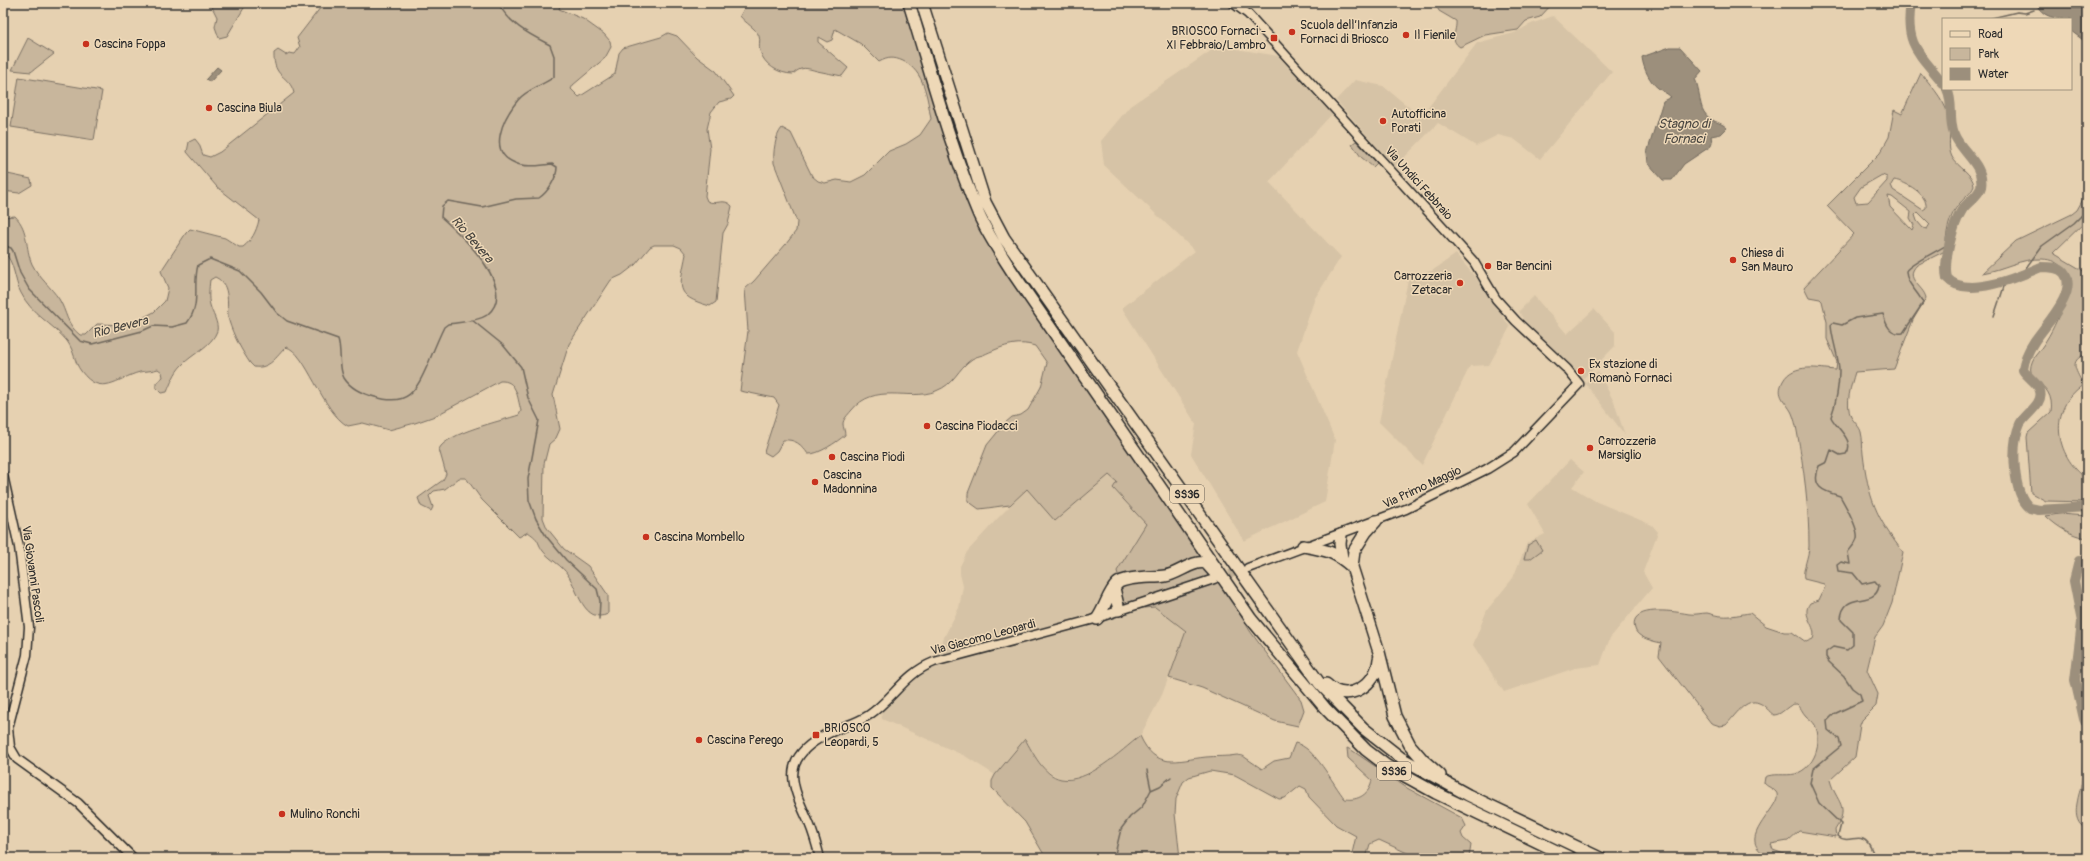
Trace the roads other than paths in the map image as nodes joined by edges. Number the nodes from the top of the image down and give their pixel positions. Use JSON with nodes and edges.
{"nodes":[{"id":1,"x":909,"y":3,"type":"edge"},
{"id":2,"x":922,"y":3,"type":"edge"},
{"id":3,"x":1233,"y":3,"type":"edge"},
{"id":4,"x":1579,"y":384,"type":"joint"},
{"id":5,"x":3,"y":474,"type":"edge"},
{"id":6,"x":1158,"y":484,"type":"junction"},
{"id":7,"x":1376,"y":521,"type":"junction"},
{"id":8,"x":1341,"y":535,"type":"junction"},
{"id":9,"x":1303,"y":546,"type":"junction"},
{"id":10,"x":1354,"y":551,"type":"junction"},
{"id":11,"x":1342,"y":558,"type":"junction"},
{"id":12,"x":1192,"y":565,"type":"junction"},
{"id":13,"x":1352,"y":567,"type":"junction"},
{"id":14,"x":1248,"y":568,"type":"tunnel mouth"},
{"id":15,"x":1214,"y":579,"type":"tunnel mouth"},
{"id":16,"x":1114,"y":588,"type":"junction"},
{"id":17,"x":1107,"y":602,"type":"junction"},
{"id":18,"x":1268,"y":610,"type":"junction"},
{"id":19,"x":1116,"y":612,"type":"junction"},
{"id":20,"x":1094,"y":620,"type":"junction"},
{"id":21,"x":1258,"y":629,"type":"junction"},
{"id":22,"x":1379,"y":652,"type":"junction"},
{"id":23,"x":1561,"y":839,"type":"junction"},
{"id":24,"x":133,"y":858,"type":"edge"},
{"id":25,"x":820,"y":858,"type":"edge"},
{"id":26,"x":1571,"y":858,"type":"edge"},
{"id":27,"x":1600,"y":858,"type":"edge"}],
"edges":[{"from":1,"to":6,"type":"highway","number":"SS36"},
{"from":2,"to":18,"type":"highway","number":"SS36"},
{"from":3,"to":4,"type":"street","name":"Via Undici Febbraio"},
{"from":4,"to":7,"type":"street","name":"Via Primo Maggio"},
{"from":5,"to":24,"type":"street","name":"Via Giovanni Pascoli"},
{"from":6,"to":12,"type":"highway"},
{"from":6,"to":21,"type":"highway","number":"SS36"},
{"from":7,"to":8,"type":"street","name":"Via Primo Maggio"},
{"from":7,"to":10,"type":"highway"},
{"from":8,"to":9,"type":"street","name":"Via Primo Maggio"},
{"from":8,"to":10,"type":"highway"},
{"from":8,"to":11,"type":"highway"},
{"from":9,"to":11,"type":"highway"},
{"from":9,"to":14,"type":"street","name":"Via Primo Maggio"},
{"from":10,"to":13,"type":"highway"},
{"from":11,"to":13,"type":"highway"},
{"from":12,"to":16,"type":"highway"},
{"from":12,"to":21,"type":"highway"},
{"from":13,"to":22,"type":"highway"},
{"from":15,"to":19,"type":"street","name":"Via Giacomo Leopardi"},
{"from":16,"to":17,"type":"highway"},
{"from":16,"to":19,"type":"highway"},
{"from":17,"to":19,"type":"highway"},
{"from":17,"to":20,"type":"highway"},
{"from":18,"to":22,"type":"highway"},
{"from":18,"to":23,"type":"highway","number":"SS36"},
{"from":19,"to":20,"type":"street","name":"Via Giacomo Leopardi"},
{"from":20,"to":25,"type":"street","name":"Via Giacomo Leopardi"},
{"from":21,"to":26,"type":"highway","number":"SS36"},
{"from":22,"to":23,"type":"highway"},
{"from":23,"to":27,"type":"highway","number":"SS36"}]}
